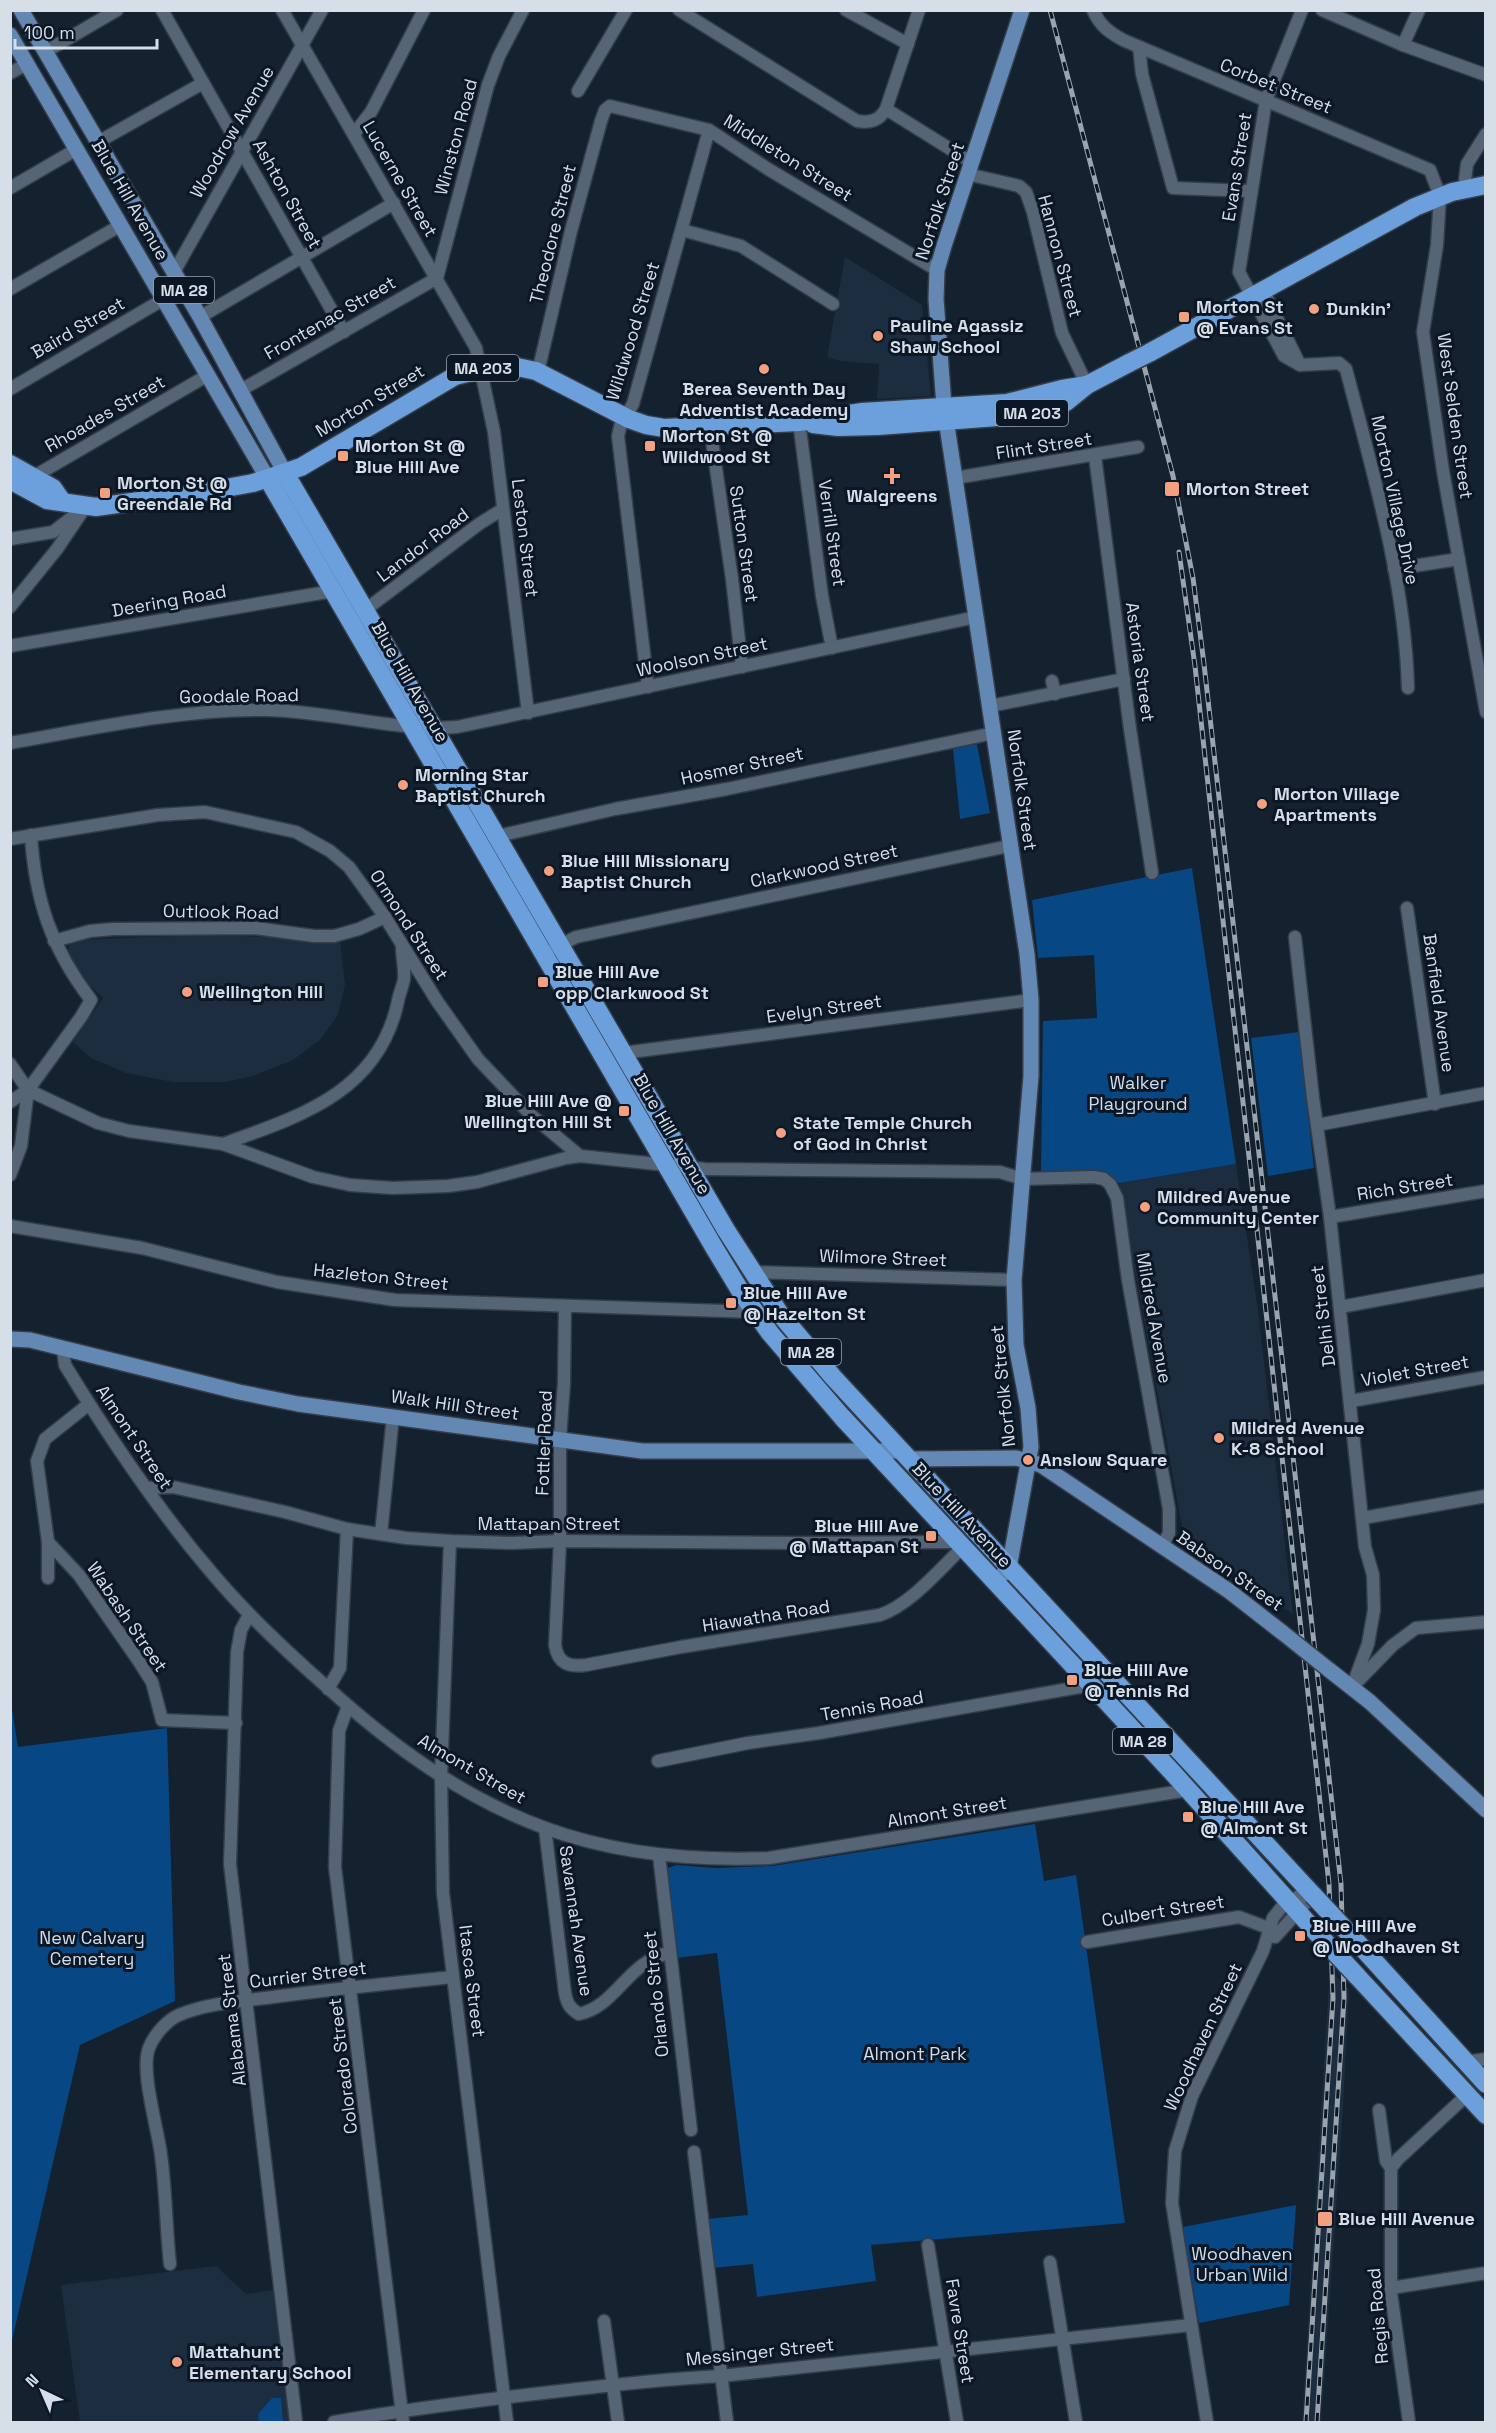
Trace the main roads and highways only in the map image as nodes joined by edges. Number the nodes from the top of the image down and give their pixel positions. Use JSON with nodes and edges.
{"nodes":[{"id":1,"x":21,"y":10,"type":"edge"},
{"id":2,"x":1021,"y":14,"type":"edge"},
{"id":3,"x":10,"y":35,"type":"edge"},
{"id":4,"x":45,"y":52,"type":"junction"},
{"id":5,"x":27,"y":64,"type":"junction"},
{"id":6,"x":98,"y":142,"type":"junction"},
{"id":7,"x":76,"y":149,"type":"junction"},
{"id":8,"x":1485,"y":185,"type":"edge"},
{"id":9,"x":174,"y":272,"type":"junction"},
{"id":10,"x":164,"y":300,"type":"junction"},
{"id":11,"x":946,"y":414,"type":"junction"},
{"id":12,"x":10,"y":464,"type":"edge"},
{"id":13,"x":277,"y":476,"type":"junction"},
{"id":14,"x":10,"y":480,"type":"edge"},
{"id":15,"x":30,"y":483,"type":"junction"},
{"id":16,"x":10,"y":1339,"type":"edge"},
{"id":17,"x":873,"y":1450,"type":"junction"},
{"id":18,"x":905,"y":1455,"type":"junction"},
{"id":19,"x":1029,"y":1460,"type":"junction"},
{"id":20,"x":1009,"y":1568,"type":"junction"},
{"id":21,"x":994,"y":1582,"type":"junction"},
{"id":22,"x":1485,"y":1810,"type":"edge"},
{"id":23,"x":1485,"y":2084,"type":"edge"},
{"id":24,"x":1485,"y":2115,"type":"edge"}],
"edges":[{"from":1,"to":4,"type":"main road","name":"Blue Hill Avenue","number":"MA 28"},
{"from":2,"to":11,"type":"main road","name":"Norfolk Street"},
{"from":3,"to":5,"type":"main road","name":"Blue Hill Avenue","number":"MA 28"},
{"from":4,"to":5,"type":"main road"},
{"from":4,"to":6,"type":"main road","name":"Blue Hill Avenue","number":"MA 28"},
{"from":5,"to":7,"type":"main road","name":"Blue Hill Avenue","number":"MA 28"},
{"from":6,"to":7,"type":"main road"},
{"from":6,"to":9,"type":"main road","name":"Blue Hill Avenue","number":"MA 28"},
{"from":7,"to":10,"type":"main road","name":"Blue Hill Avenue","number":"MA 28"},
{"from":8,"to":11,"type":"highway","name":"Morton Street","number":"MA 203","bridge":true},
{"from":9,"to":10,"type":"main road"},
{"from":9,"to":13,"type":"main road","name":"Blue Hill Avenue","number":"MA 28"},
{"from":10,"to":13,"type":"main road","name":"Blue Hill Avenue","number":"MA 28"},
{"from":11,"to":13,"type":"highway","name":"Morton Street","number":"MA 203"},
{"from":11,"to":19,"type":"main road","name":"Norfolk Street"},
{"from":12,"to":15,"type":"highway","name":"Morton Street","number":"MA 203"},
{"from":13,"to":15,"type":"highway","name":"Morton Street","number":"MA 203"},
{"from":13,"to":17,"type":"highway","name":"Blue Hill Avenue","number":"MA 28"},
{"from":13,"to":18,"type":"highway","name":"Blue Hill Avenue","number":"MA 28"},
{"from":14,"to":15,"type":"highway","name":"Morton Street","number":"MA 203"},
{"from":16,"to":17,"type":"main road","name":"Walk Hill Street"},
{"from":17,"to":18,"type":"main road","name":"Walk Hill Street"},
{"from":17,"to":21,"type":"highway","name":"Blue Hill Avenue","number":"MA 28"},
{"from":18,"to":19,"type":"main road","name":"Babson Street"},
{"from":18,"to":20,"type":"highway","name":"Blue Hill Avenue","number":"MA 28"},
{"from":19,"to":20,"type":"main road","name":"Norfolk Street"},
{"from":19,"to":22,"type":"main road","name":"Babson Street","bridge":true},
{"from":20,"to":21,"type":"main road"},
{"from":20,"to":23,"type":"highway","name":"Blue Hill Avenue","number":"MA 28","bridge":true},
{"from":21,"to":24,"type":"highway","name":"Blue Hill Avenue","number":"MA 28","bridge":true}]}
